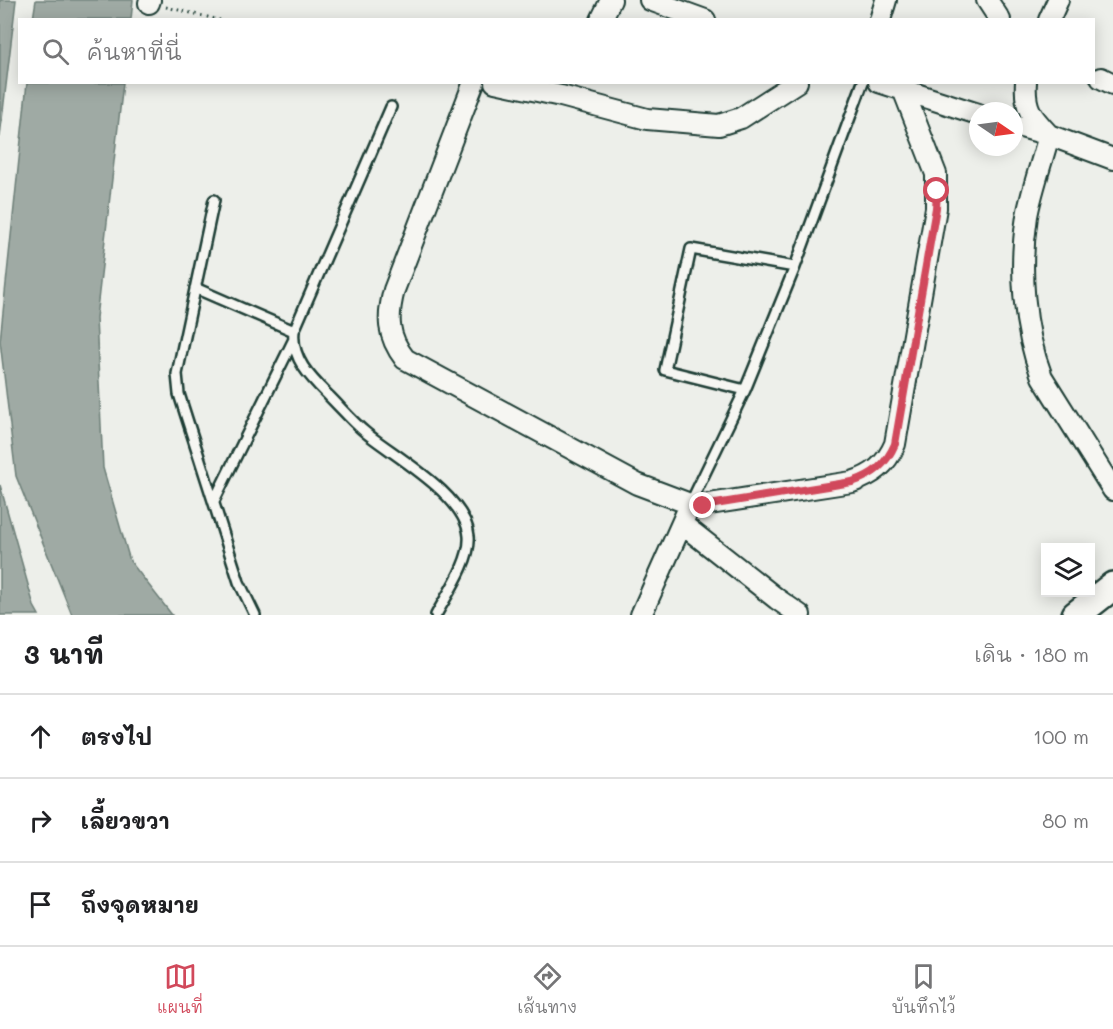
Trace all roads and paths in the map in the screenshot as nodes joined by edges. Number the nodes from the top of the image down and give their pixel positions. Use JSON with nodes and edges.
{"nodes":[{"id":1,"x":611,"y":0,"type":"edge"},
{"id":2,"x":650,"y":0,"type":"edge"},
{"id":3,"x":886,"y":0,"type":"edge"},
{"id":4,"x":987,"y":0,"type":"edge"},
{"id":5,"x":1058,"y":0,"type":"edge"},
{"id":6,"x":150,"y":2,"type":"edge"},
{"id":7,"x":212,"y":18,"type":"edge"},
{"id":8,"x":602,"y":18,"type":"edge"},
{"id":9,"x":700,"y":18,"type":"edge"},
{"id":10,"x":881,"y":18,"type":"edge"},
{"id":11,"x":999,"y":18,"type":"edge"},
{"id":12,"x":1050,"y":18,"type":"edge"},
{"id":13,"x":473,"y":84,"type":"edge"},
{"id":14,"x":515,"y":84,"type":"edge"},
{"id":15,"x":794,"y":84,"type":"edge"},
{"id":16,"x":862,"y":84,"type":"edge"},
{"id":17,"x":884,"y":84,"type":"edge"},
{"id":18,"x":1026,"y":84,"type":"edge"},
{"id":19,"x":565,"y":89,"type":"edge"},
{"id":20,"x":904,"y":92,"type":"junction"},
{"id":21,"x":390,"y":107,"type":"dead end"},
{"id":22,"x":969,"y":111,"type":"edge"},
{"id":23,"x":1023,"y":127,"type":"edge"},
{"id":24,"x":1049,"y":135,"type":"junction"},
{"id":25,"x":1113,"y":159,"type":"edge"},
{"id":26,"x":214,"y":200,"type":"dead end"},
{"id":27,"x":795,"y":267,"type":"junction"},
{"id":28,"x":195,"y":288,"type":"junction"},
{"id":29,"x":293,"y":336,"type":"junction"},
{"id":30,"x":745,"y":390,"type":"junction"},
{"id":31,"x":1113,"y":490,"type":"edge"},
{"id":32,"x":214,"y":501,"type":"junction"},
{"id":33,"x":690,"y":504,"type":"junction"},
{"id":34,"x":682,"y":524,"type":"junction"},
{"id":35,"x":1113,"y":586,"type":"edge"},
{"id":36,"x":255,"y":615,"type":"edge"},
{"id":37,"x":436,"y":615,"type":"edge"},
{"id":38,"x":640,"y":615,"type":"edge"},
{"id":39,"x":800,"y":615,"type":"edge"},
{"id":40,"x":1076,"y":615,"type":"edge"}],
"edges":[{"from":1,"to":8,"type":"street"},
{"from":2,"to":9,"type":"street"},
{"from":3,"to":10,"type":"street"},
{"from":4,"to":11,"type":"street"},
{"from":5,"to":12,"type":"street"},
{"from":6,"to":7,"type":"path"},
{"from":13,"to":33,"type":"street"},
{"from":14,"to":19,"type":"street"},
{"from":15,"to":19,"type":"street"},
{"from":16,"to":27,"type":"lane"},
{"from":17,"to":20,"type":"street"},
{"from":18,"to":24,"type":"street"},
{"from":20,"to":22,"type":"street"},
{"from":20,"to":33,"type":"street"},
{"from":21,"to":29,"type":"lane"},
{"from":23,"to":24,"type":"street"},
{"from":24,"to":25,"type":"street"},
{"from":24,"to":31,"type":"street"},
{"from":26,"to":28,"type":"lane"},
{"from":27,"to":30,"type":"lane"},
{"from":27,"to":30,"type":"lane"},
{"from":28,"to":29,"type":"lane"},
{"from":28,"to":32,"type":"lane"},
{"from":29,"to":32,"type":"lane"},
{"from":29,"to":37,"type":"lane"},
{"from":30,"to":33,"type":"lane"},
{"from":32,"to":36,"type":"lane"},
{"from":33,"to":34,"type":"street"},
{"from":34,"to":38,"type":"street"},
{"from":34,"to":39,"type":"street"},
{"from":35,"to":40,"type":"main road"}]}
